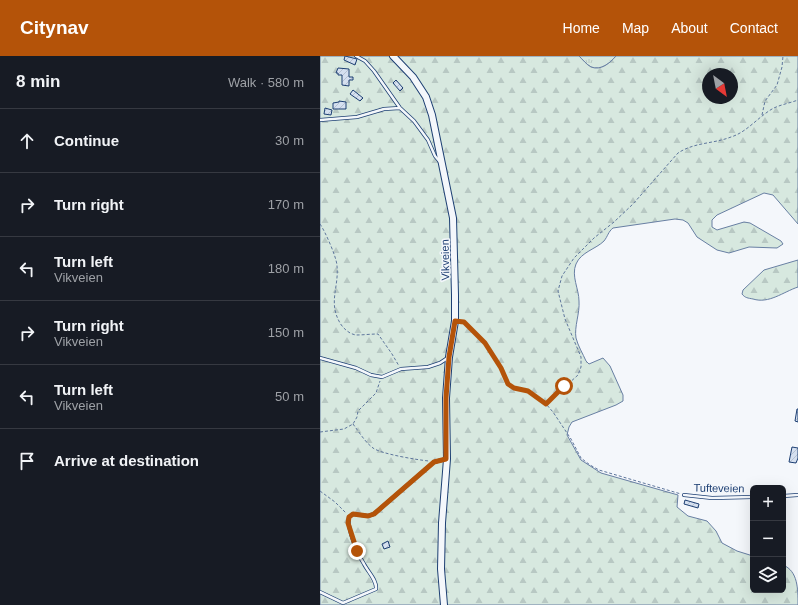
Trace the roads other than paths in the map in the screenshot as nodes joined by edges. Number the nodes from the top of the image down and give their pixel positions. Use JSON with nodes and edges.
{"nodes":[{"id":1,"x":356,"y":56,"type":"edge"},
{"id":2,"x":393,"y":56,"type":"edge"},
{"id":3,"x":400,"y":108,"type":"junction"},
{"id":4,"x":320,"y":120,"type":"edge"},
{"id":5,"x":442,"y":163,"type":"junction"},
{"id":6,"x":449,"y":357,"type":"junction"},
{"id":7,"x":320,"y":358,"type":"edge"},
{"id":8,"x":446,"y":459,"type":"junction"},
{"id":9,"x":684,"y":495,"type":"road end"},
{"id":10,"x":798,"y":495,"type":"edge"},
{"id":11,"x":786,"y":496,"type":"edge"},
{"id":12,"x":750,"y":497,"type":"edge"},
{"id":13,"x":320,"y":592,"type":"edge"},
{"id":14,"x":444,"y":605,"type":"edge"}],
"edges":[{"from":1,"to":3,"type":"lane","name":"Vikveien"},
{"from":2,"to":5,"type":"street","name":"Vikveien"},
{"from":3,"to":4,"type":"lane"},
{"from":3,"to":5,"type":"lane","name":"Vikveien"},
{"from":5,"to":6,"type":"street","name":"Vikveien"},
{"from":6,"to":7,"type":"lane"},
{"from":6,"to":8,"type":"street","name":"Vikveien"},
{"from":8,"to":13,"type":"lane"},
{"from":8,"to":14,"type":"street","name":"Vikveien"},
{"from":9,"to":12,"type":"lane","name":"Tufteveien"},
{"from":10,"to":11,"type":"lane"}]}
